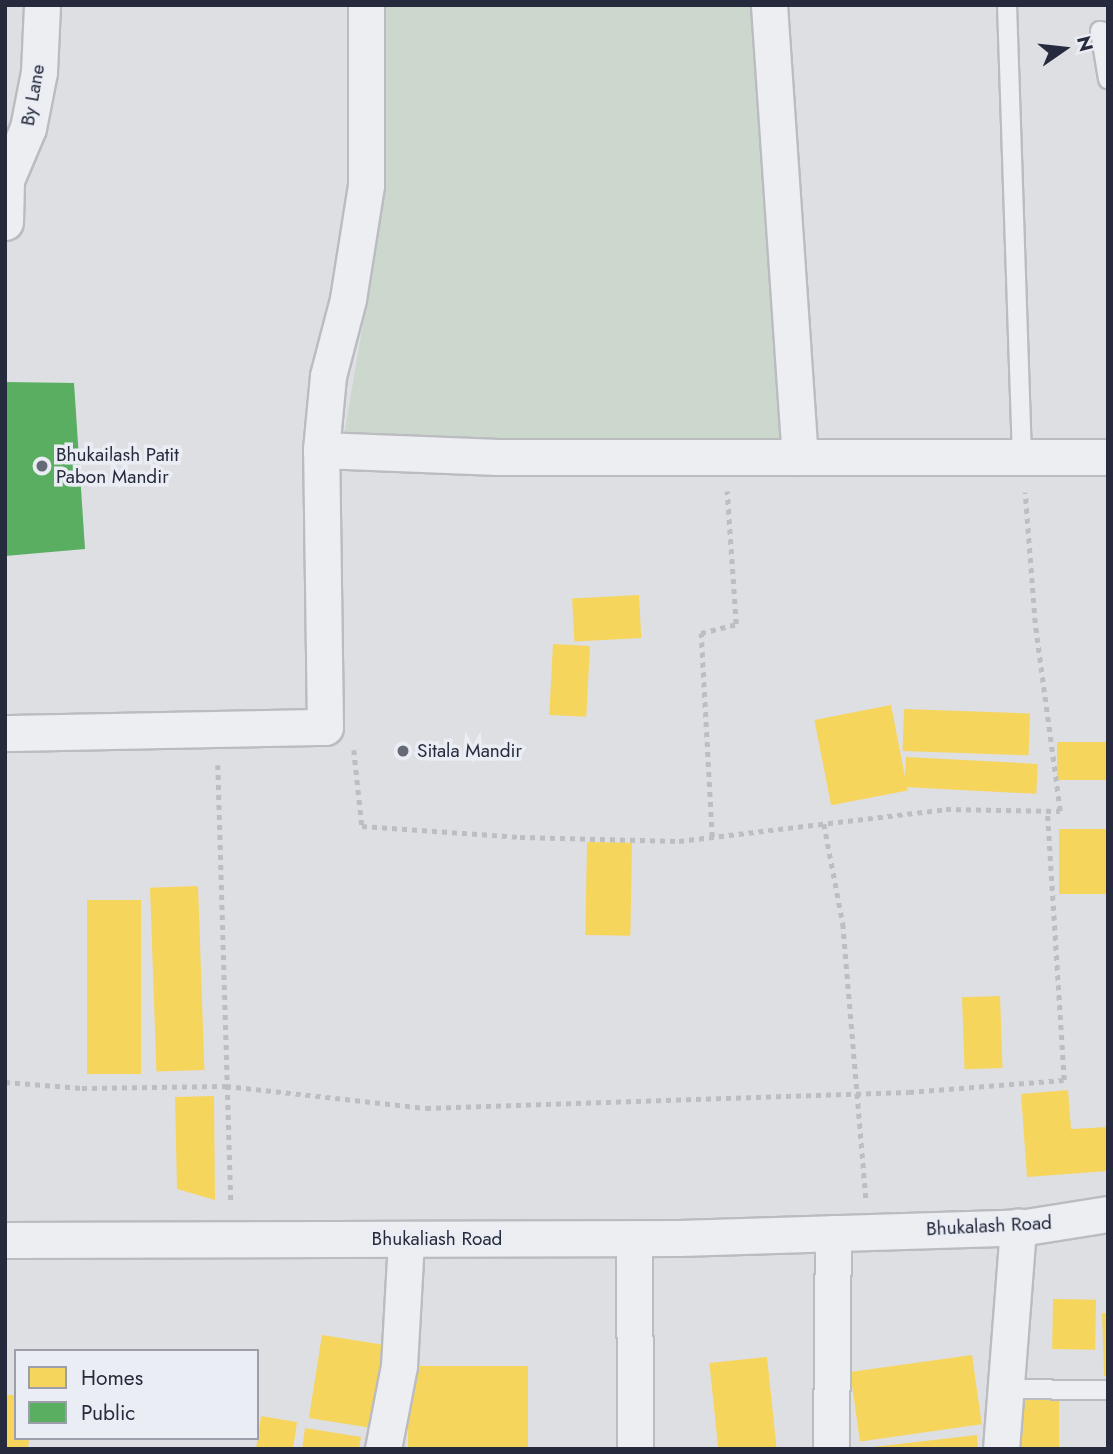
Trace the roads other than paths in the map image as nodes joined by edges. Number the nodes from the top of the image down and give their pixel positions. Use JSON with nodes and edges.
{"nodes":[{"id":1,"x":42,"y":5,"type":"edge"},
{"id":2,"x":366,"y":5,"type":"edge"},
{"id":3,"x":769,"y":5,"type":"edge"},
{"id":4,"x":1007,"y":5,"type":"edge"},
{"id":5,"x":1108,"y":33,"type":"edge"},
{"id":6,"x":1108,"y":79,"type":"edge"},
{"id":7,"x":5,"y":222,"type":"edge"},
{"id":8,"x":321,"y":450,"type":"junction"},
{"id":9,"x":800,"y":457,"type":"junction"},
{"id":10,"x":1022,"y":457,"type":"junction"},
{"id":11,"x":1108,"y":457,"type":"edge"},
{"id":12,"x":5,"y":733,"type":"edge"},
{"id":13,"x":1108,"y":1214,"type":"edge"},
{"id":14,"x":1018,"y":1227,"type":"junction"},
{"id":15,"x":869,"y":1231,"type":"joint"},
{"id":16,"x":833,"y":1233,"type":"junction"},
{"id":17,"x":406,"y":1239,"type":"junction"},
{"id":18,"x":634,"y":1239,"type":"junction"},
{"id":19,"x":5,"y":1240,"type":"edge"},
{"id":20,"x":1004,"y":1389,"type":"junction"},
{"id":21,"x":1108,"y":1390,"type":"edge"},
{"id":22,"x":383,"y":1449,"type":"edge"},
{"id":23,"x":635,"y":1449,"type":"edge"},
{"id":24,"x":831,"y":1449,"type":"edge"},
{"id":25,"x":1001,"y":1449,"type":"edge"}],
"edges":[{"from":1,"to":7,"type":"street","name":"By Lane"},
{"from":2,"to":8,"type":"street"},
{"from":3,"to":9,"type":"street"},
{"from":4,"to":10,"type":"lane"},
{"from":5,"to":6,"type":"lane"},
{"from":8,"to":9,"type":"street"},
{"from":8,"to":12,"type":"street"},
{"from":9,"to":10,"type":"street"},
{"from":10,"to":11,"type":"street"},
{"from":13,"to":14,"type":"street","name":"Bhukalash Road"},
{"from":14,"to":15,"type":"street","name":"Bhukalash Road"},
{"from":14,"to":20,"type":"street"},
{"from":15,"to":16,"type":"street","name":"Bhukaliash Road"},
{"from":16,"to":18,"type":"street","name":"Bhukaliash Road"},
{"from":16,"to":24,"type":"street"},
{"from":17,"to":18,"type":"street","name":"Bhukaliash Road"},
{"from":17,"to":19,"type":"street","name":"Bhukaliash Road"},
{"from":17,"to":22,"type":"street"},
{"from":18,"to":23,"type":"street"},
{"from":20,"to":21,"type":"lane"},
{"from":20,"to":25,"type":"street"}]}
